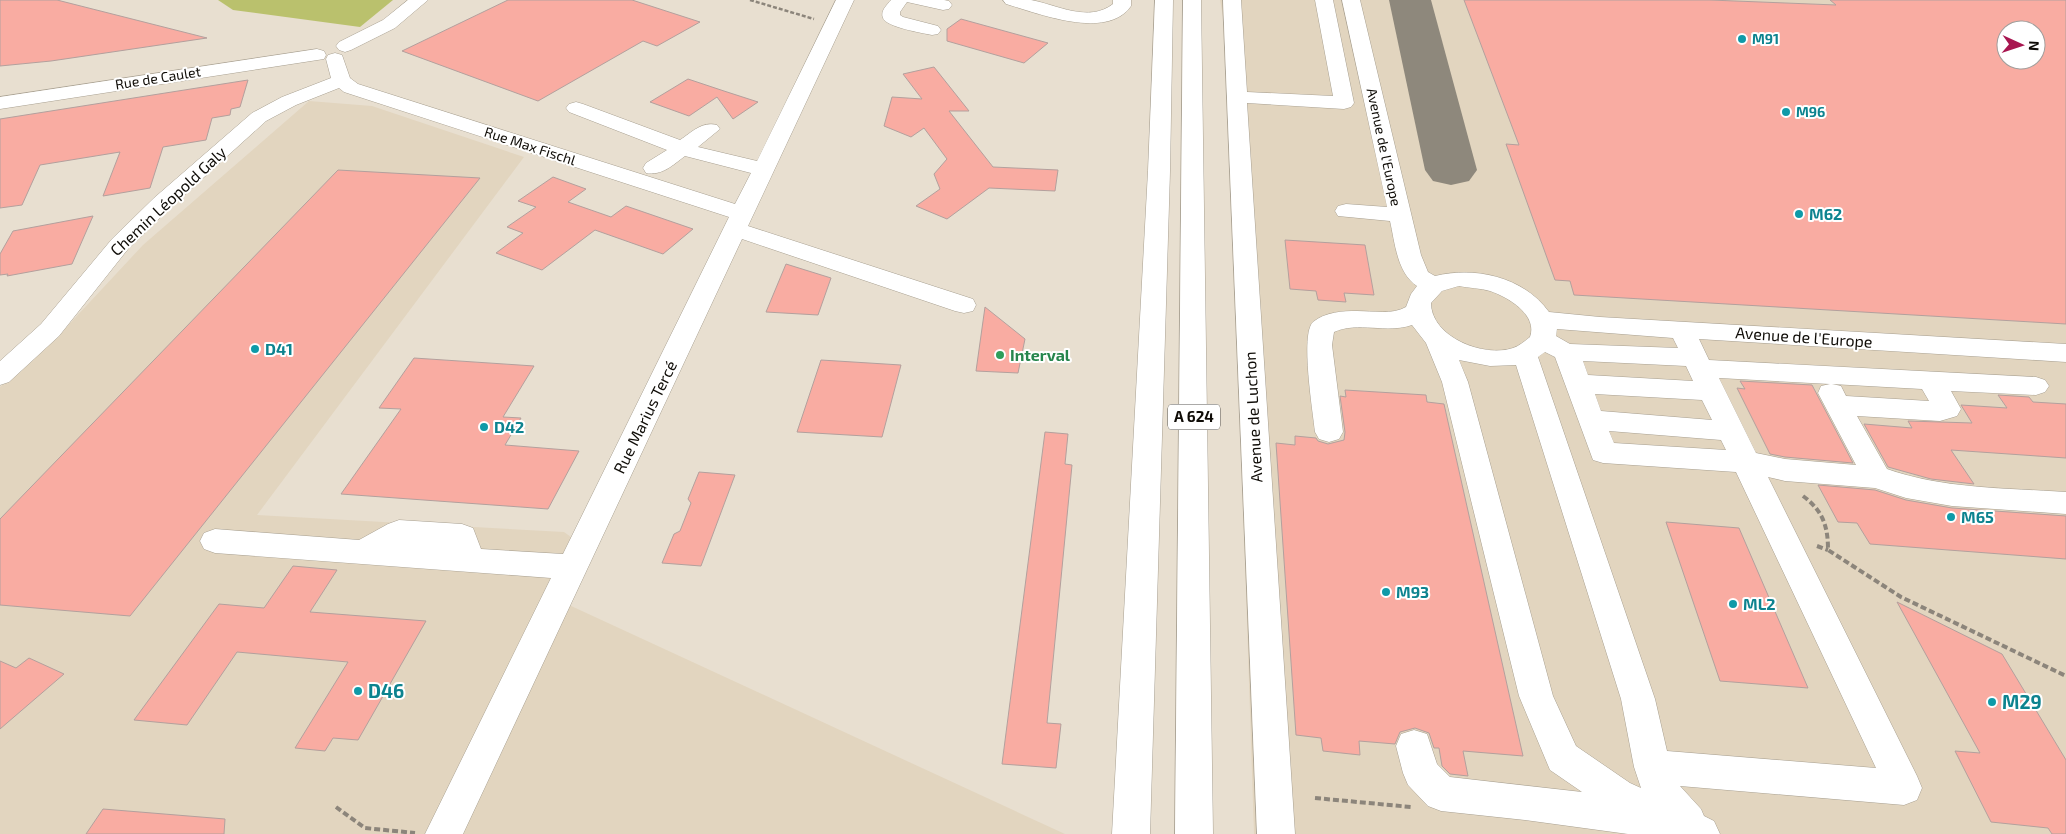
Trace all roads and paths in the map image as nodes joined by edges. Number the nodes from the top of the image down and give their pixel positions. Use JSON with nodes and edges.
{"nodes":[{"id":1,"x":419,"y":0,"type":"edge"},
{"id":2,"x":750,"y":0,"type":"edge"},
{"id":3,"x":900,"y":0,"type":"edge"},
{"id":4,"x":914,"y":0,"type":"edge"},
{"id":5,"x":1012,"y":0,"type":"edge"},
{"id":6,"x":1122,"y":0,"type":"edge"},
{"id":7,"x":1164,"y":0,"type":"edge"},
{"id":8,"x":1192,"y":0,"type":"edge"},
{"id":9,"x":1232,"y":0,"type":"edge"},
{"id":10,"x":1324,"y":0,"type":"edge"},
{"id":11,"x":1351,"y":0,"type":"edge"},
{"id":12,"x":944,"y":5,"type":"dead end"},
{"id":13,"x":840,"y":11,"type":"edge"},
{"id":14,"x":932,"y":30,"type":"dead end"},
{"id":15,"x":332,"y":53,"type":"junction"},
{"id":16,"x":341,"y":82,"type":"junction"},
{"id":17,"x":1237,"y":98,"type":"junction"},
{"id":18,"x":0,"y":103,"type":"edge"},
{"id":19,"x":576,"y":108,"type":"dead end"},
{"id":20,"x":710,"y":129,"type":"dead end"},
{"id":21,"x":684,"y":148,"type":"junction"},
{"id":22,"x":654,"y":168,"type":"dead end"},
{"id":23,"x":764,"y":169,"type":"junction"},
{"id":24,"x":1346,"y":211,"type":"dead end"},
{"id":25,"x":1399,"y":216,"type":"junction"},
{"id":26,"x":739,"y":221,"type":"junction"},
{"id":27,"x":1433,"y":286,"type":"junction"},
{"id":28,"x":964,"y":305,"type":"dead end"},
{"id":29,"x":1418,"y":311,"type":"junction"},
{"id":30,"x":1682,"y":330,"type":"junction"},
{"id":31,"x":1534,"y":338,"type":"junction"},
{"id":32,"x":1438,"y":340,"type":"junction"},
{"id":33,"x":2008,"y":349,"type":"junction"},
{"id":34,"x":1566,"y":352,"type":"junction"},
{"id":35,"x":2066,"y":353,"type":"edge"},
{"id":36,"x":1703,"y":373,"type":"junction"},
{"id":37,"x":1820,"y":374,"type":"junction"},
{"id":38,"x":0,"y":376,"type":"edge"},
{"id":39,"x":1930,"y":381,"type":"junction"},
{"id":40,"x":1578,"y":384,"type":"junction"},
{"id":41,"x":1838,"y":405,"type":"junction"},
{"id":42,"x":1591,"y":420,"type":"junction"},
{"id":43,"x":1731,"y":431,"type":"junction"},
{"id":44,"x":1329,"y":432,"type":"dead end"},
{"id":45,"x":1747,"y":462,"type":"junction"},
{"id":46,"x":1785,"y":470,"type":"junction"},
{"id":47,"x":1877,"y":477,"type":"junction"},
{"id":48,"x":2066,"y":503,"type":"edge"},
{"id":49,"x":215,"y":541,"type":"dead end"},
{"id":50,"x":573,"y":567,"type":"junction"},
{"id":51,"x":2066,"y":676,"type":"edge"},
{"id":52,"x":1414,"y":746,"type":"dead end"},
{"id":53,"x":1652,"y":767,"type":"junction"},
{"id":54,"x":336,"y":807,"type":"dead end"},
{"id":55,"x":1693,"y":829,"type":"edge"},
{"id":56,"x":416,"y":834,"type":"edge"},
{"id":57,"x":444,"y":834,"type":"edge"},
{"id":58,"x":1131,"y":834,"type":"edge"},
{"id":59,"x":1194,"y":834,"type":"edge"},
{"id":60,"x":1276,"y":834,"type":"edge"}],
"edges":[{"from":1,"to":15,"type":"main road","name":"Rue de Caulet"},
{"from":2,"to":13,"type":"path"},
{"from":3,"to":14,"type":"main road"},
{"from":4,"to":12,"type":"main road"},
{"from":5,"to":6,"type":"main road"},
{"from":7,"to":58,"type":"main road","number":"A 624"},
{"from":8,"to":59,"type":"main road","number":"A 624"},
{"from":9,"to":17,"type":"main road","name":"Avenue de Luchon"},
{"from":10,"to":17,"type":"main road"},
{"from":11,"to":25,"type":"main road","name":"Avenue de l'Europe"},
{"from":13,"to":23,"type":"main road","name":"Rue Marius Tercé"},
{"from":15,"to":16,"type":"main road"},
{"from":15,"to":18,"type":"main road","name":"Rue de Caulet"},
{"from":16,"to":26,"type":"main road","name":"Rue Max Fischl"},
{"from":16,"to":38,"type":"main road","name":"Chemin Léopold Galy"},
{"from":17,"to":60,"type":"main road","name":"Avenue de Luchon"},
{"from":19,"to":21,"type":"main road"},
{"from":20,"to":21,"type":"main road"},
{"from":21,"to":22,"type":"main road"},
{"from":21,"to":23,"type":"main road"},
{"from":23,"to":26,"type":"main road","name":"Rue Marius Tercé"},
{"from":24,"to":25,"type":"main road"},
{"from":25,"to":27,"type":"main road","name":"Avenue de l'Europe"},
{"from":26,"to":28,"type":"main road","name":"Rue Max Fischl"},
{"from":26,"to":50,"type":"main road","name":"Rue Marius Tercé"},
{"from":27,"to":29,"type":"main road"},
{"from":27,"to":31,"type":"main road"},
{"from":29,"to":32,"type":"main road"},
{"from":29,"to":44,"type":"main road"},
{"from":30,"to":31,"type":"main road","name":"Avenue de l'Europe"},
{"from":30,"to":33,"type":"main road","name":"Avenue de l'Europe"},
{"from":30,"to":36,"type":"main road"},
{"from":31,"to":32,"type":"main road"},
{"from":31,"to":34,"type":"main road"},
{"from":31,"to":53,"type":"main road"},
{"from":32,"to":55,"type":"main road"},
{"from":33,"to":35,"type":"main road","name":"Avenue de l'Europe"},
{"from":33,"to":39,"type":"main road"},
{"from":34,"to":36,"type":"main road"},
{"from":34,"to":40,"type":"main road"},
{"from":36,"to":37,"type":"main road"},
{"from":36,"to":40,"type":"main road"},
{"from":36,"to":43,"type":"main road"},
{"from":37,"to":39,"type":"main road"},
{"from":37,"to":41,"type":"main road"},
{"from":39,"to":41,"type":"main road"},
{"from":40,"to":42,"type":"main road"},
{"from":41,"to":47,"type":"main road"},
{"from":42,"to":43,"type":"main road"},
{"from":42,"to":45,"type":"main road"},
{"from":43,"to":45,"type":"main road"},
{"from":45,"to":46,"type":"main road"},
{"from":45,"to":53,"type":"main road"},
{"from":46,"to":47,"type":"main road"},
{"from":46,"to":51,"type":"path"},
{"from":47,"to":48,"type":"main road"},
{"from":49,"to":50,"type":"main road"},
{"from":50,"to":57,"type":"main road","name":"Rue Marius Tercé"},
{"from":52,"to":55,"type":"main road"},
{"from":53,"to":55,"type":"main road"},
{"from":54,"to":56,"type":"path"}]}
